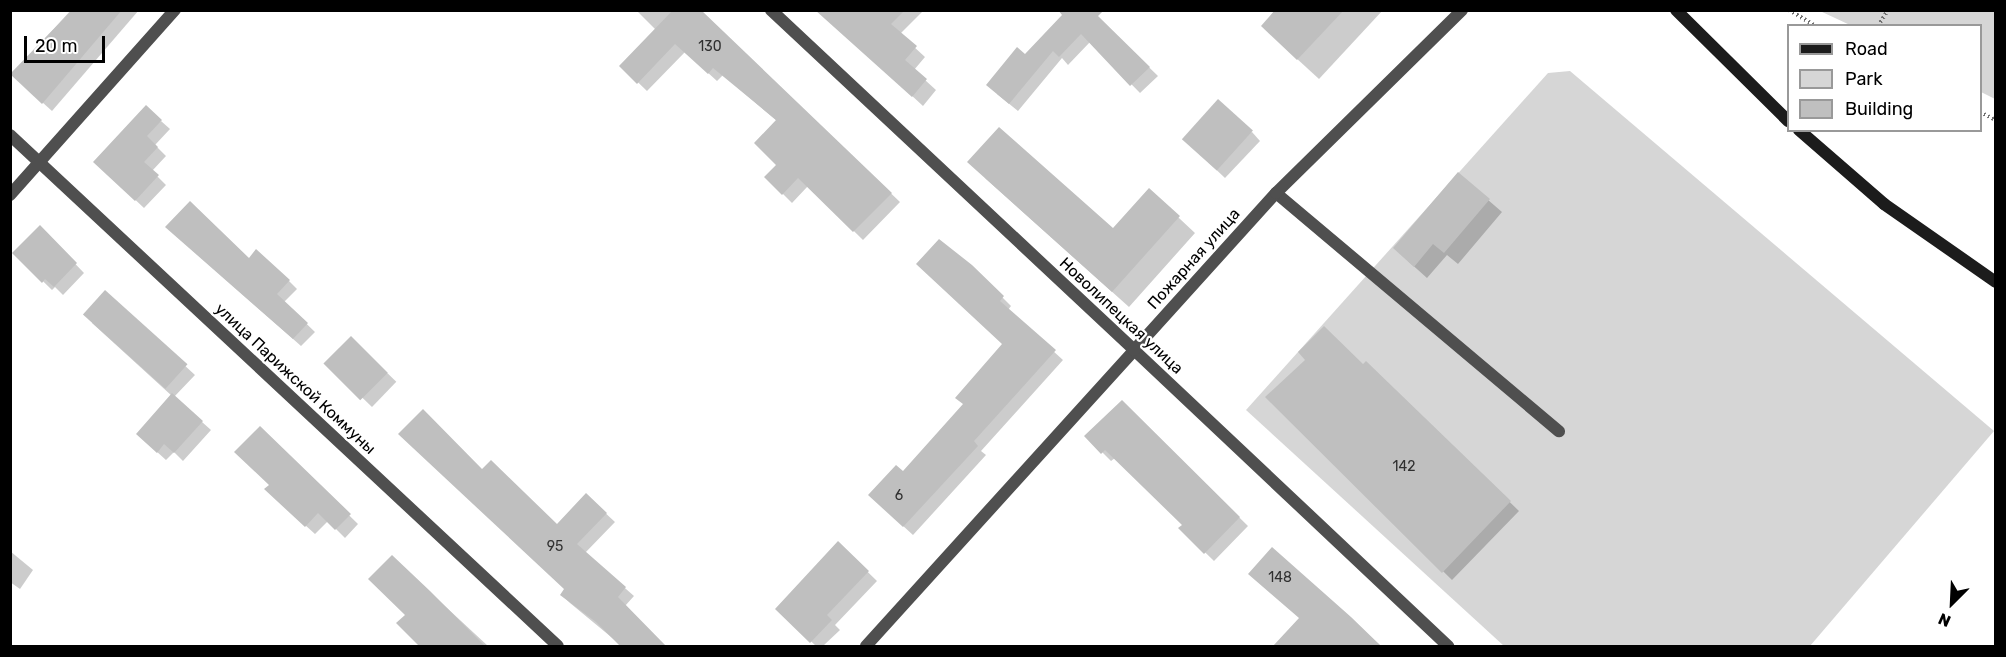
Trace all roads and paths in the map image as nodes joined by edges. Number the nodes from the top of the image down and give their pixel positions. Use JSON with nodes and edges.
{"nodes":[{"id":1,"x":175,"y":10,"type":"edge"},
{"id":2,"x":771,"y":10,"type":"edge"},
{"id":3,"x":1462,"y":10,"type":"edge"},
{"id":4,"x":1676,"y":10,"type":"edge"},
{"id":5,"x":1789,"y":10,"type":"edge"},
{"id":6,"x":1888,"y":10,"type":"edge"},
{"id":7,"x":1813,"y":24,"type":"edge"},
{"id":8,"x":1879,"y":24,"type":"edge"},
{"id":9,"x":1787,"y":120,"type":"edge"},
{"id":10,"x":1801,"y":132,"type":"edge"},
{"id":11,"x":10,"y":135,"type":"edge"},
{"id":12,"x":41,"y":163,"type":"junction"},
{"id":13,"x":1276,"y":193,"type":"junction"},
{"id":14,"x":10,"y":195,"type":"edge"},
{"id":15,"x":1995,"y":282,"type":"edge"},
{"id":16,"x":1134,"y":350,"type":"junction"},
{"id":17,"x":1559,"y":431,"type":"dead end"},
{"id":18,"x":558,"y":646,"type":"edge"},
{"id":19,"x":866,"y":646,"type":"edge"},
{"id":20,"x":1448,"y":646,"type":"edge"}],
"edges":[{"from":1,"to":12,"type":"street"},
{"from":2,"to":16,"type":"street","name":"Новолипецкая улица"},
{"from":3,"to":13,"type":"street","name":"Пожарная улица"},
{"from":4,"to":9,"type":"main road"},
{"from":5,"to":7,"type":"path"},
{"from":6,"to":8,"type":"path"},
{"from":10,"to":15,"type":"main road"},
{"from":11,"to":12,"type":"street","name":"улица Парижской Коммуны"},
{"from":12,"to":14,"type":"street"},
{"from":12,"to":18,"type":"street","name":"улица Парижской Коммуны"},
{"from":13,"to":16,"type":"street","name":"Пожарная улица"},
{"from":13,"to":17,"type":"street"},
{"from":16,"to":19,"type":"street","name":"Пожарная улица"},
{"from":16,"to":20,"type":"street","name":"Новолипецкая улица"}]}
